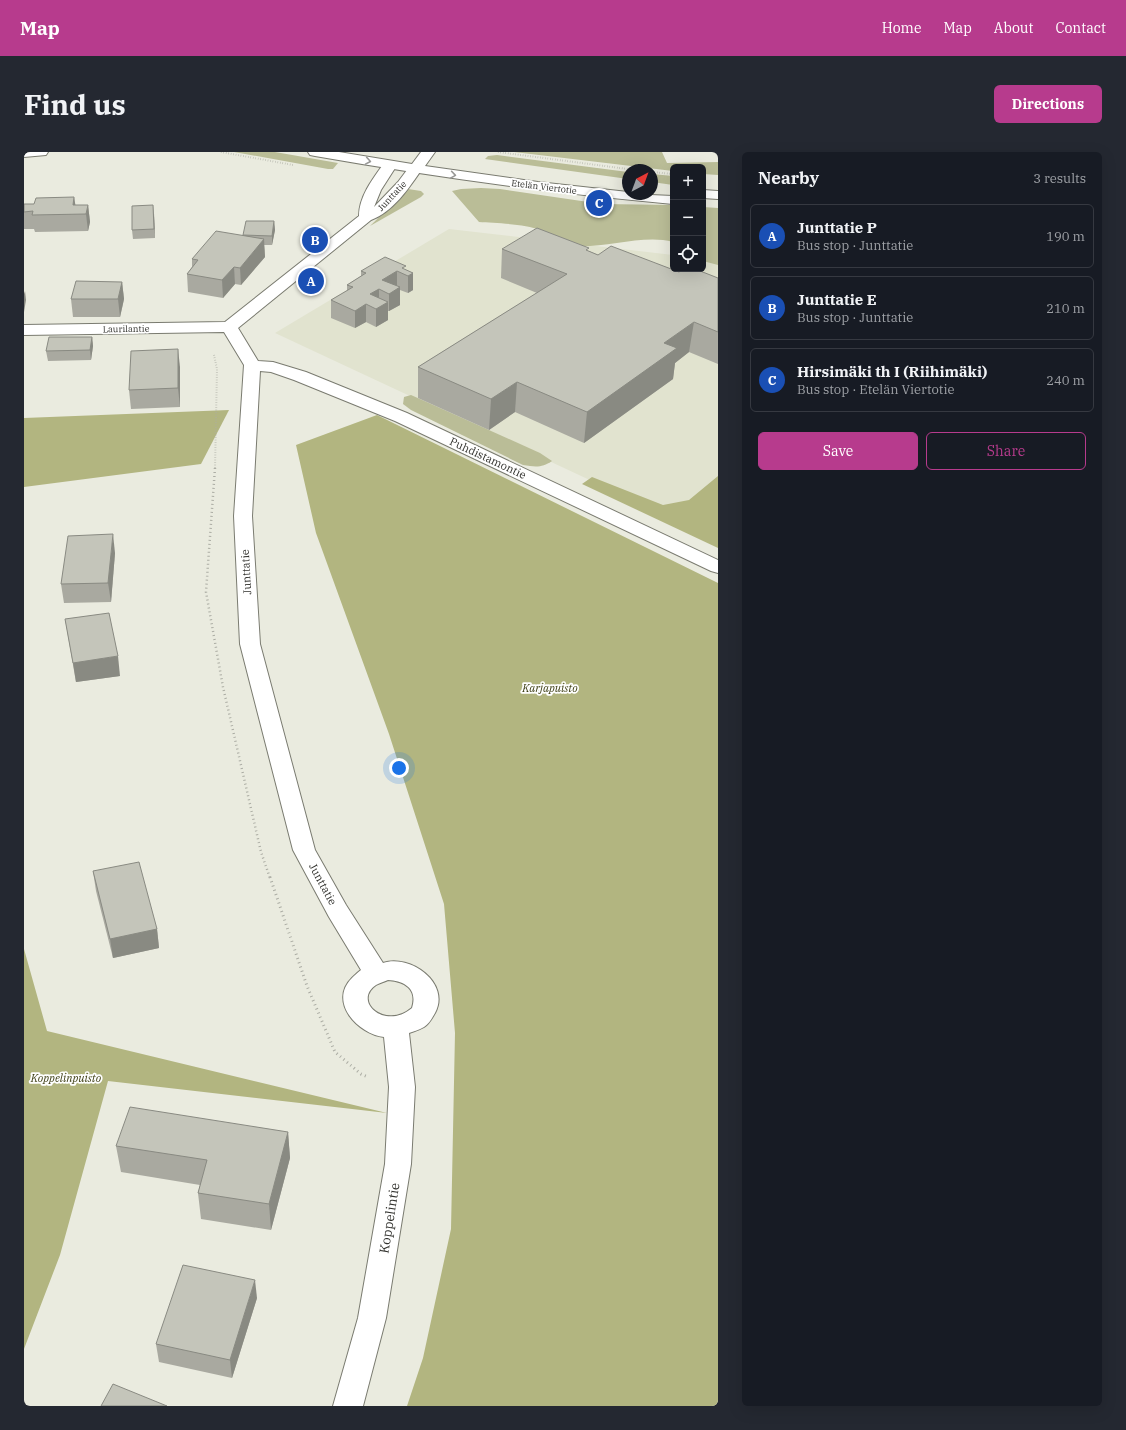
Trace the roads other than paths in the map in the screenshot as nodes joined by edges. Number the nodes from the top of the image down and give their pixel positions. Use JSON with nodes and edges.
{"nodes":[{"id":1,"x":41,"y":152,"type":"edge"},
{"id":2,"x":315,"y":152,"type":"edge"},
{"id":3,"x":24,"y":153,"type":"edge"},
{"id":4,"x":416,"y":154,"type":"edge"},
{"id":5,"x":390,"y":165,"type":"junction"},
{"id":6,"x":415,"y":169,"type":"junction"},
{"id":7,"x":622,"y":184,"type":"edge"},
{"id":8,"x":658,"y":189,"type":"edge"},
{"id":9,"x":670,"y":190,"type":"edge"},
{"id":10,"x":706,"y":194,"type":"edge"},
{"id":11,"x":718,"y":195,"type":"edge"},
{"id":12,"x":670,"y":200,"type":"edge"},
{"id":13,"x":706,"y":203,"type":"edge"},
{"id":14,"x":718,"y":204,"type":"edge"},
{"id":15,"x":366,"y":217,"type":"junction"},
{"id":16,"x":229,"y":327,"type":"junction"},
{"id":17,"x":24,"y":330,"type":"edge"},
{"id":18,"x":252,"y":365,"type":"junction"},
{"id":19,"x":718,"y":567,"type":"edge"},
{"id":20,"x":376,"y":973,"type":"junction"},
{"id":21,"x":396,"y":1027,"type":"junction"},
{"id":22,"x":348,"y":1406,"type":"edge"}],
"edges":[{"from":1,"to":3,"type":"street"},
{"from":2,"to":5,"type":"street","name":"Etelän Viertotie","one_way":true},
{"from":4,"to":5,"type":"street","name":"Junttatie"},
{"from":4,"to":6,"type":"street","name":"Junttatie"},
{"from":4,"to":7,"type":"street","name":"Etelän Viertotie"},
{"from":5,"to":6,"type":"street","name":"Etelän Viertotie"},
{"from":5,"to":15,"type":"street","name":"Junttatie"},
{"from":6,"to":12,"type":"street","name":"Etelän Viertotie","one_way":true},
{"from":6,"to":15,"type":"street","name":"Junttatie"},
{"from":8,"to":9,"type":"street"},
{"from":10,"to":11,"type":"street"},
{"from":13,"to":14,"type":"street"},
{"from":15,"to":16,"type":"street","name":"Junttatie"},
{"from":16,"to":17,"type":"street","name":"Laurilantie"},
{"from":16,"to":18,"type":"street"},
{"from":18,"to":19,"type":"street","name":"Puhdistamontie"},
{"from":18,"to":20,"type":"street","name":"Junttatie"},
{"from":20,"to":21,"type":"street"},
{"from":20,"to":21,"type":"street"},
{"from":21,"to":22,"type":"street","name":"Koppelintie"}]}
